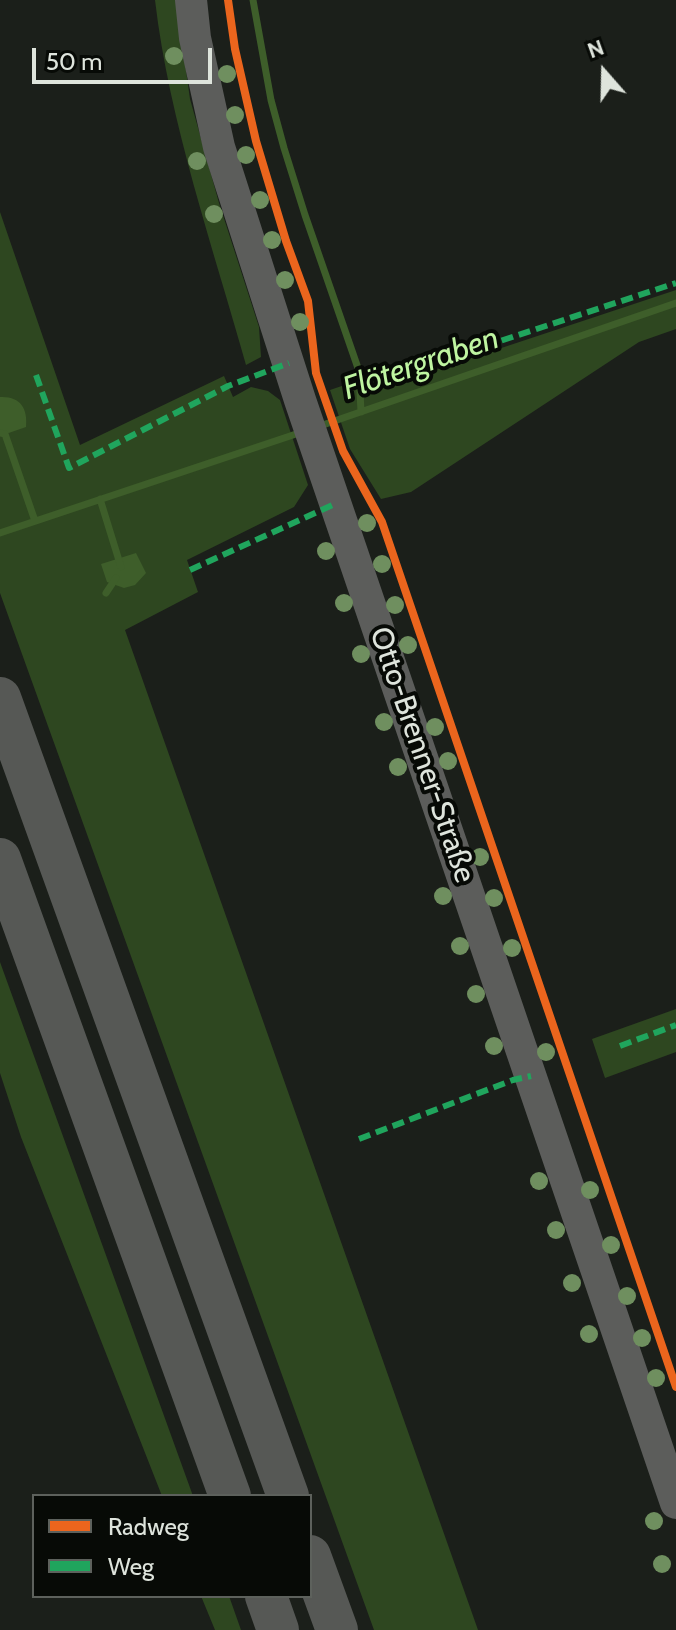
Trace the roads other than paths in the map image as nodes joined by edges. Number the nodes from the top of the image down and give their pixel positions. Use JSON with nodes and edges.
{"nodes":[{"id":1,"x":191,"y":0,"type":"edge"},
{"id":2,"x":0,"y":698,"type":"edge"},
{"id":3,"x":0,"y":859,"type":"edge"},
{"id":4,"x":229,"y":1494,"type":"edge"},
{"id":5,"x":287,"y":1494,"type":"edge"},
{"id":6,"x":676,"y":1503,"type":"edge"},
{"id":7,"x":312,"y":1561,"type":"edge"},
{"id":8,"x":267,"y":1598,"type":"edge"},
{"id":9,"x":278,"y":1630,"type":"edge"},
{"id":10,"x":337,"y":1630,"type":"edge"}],
"edges":[{"from":1,"to":6,"type":"main road","name":"Otto-Brenner-Straße"},
{"from":2,"to":5,"type":"highway"},
{"from":3,"to":4,"type":"highway"},
{"from":7,"to":10,"type":"highway"},
{"from":8,"to":9,"type":"highway"}]}
